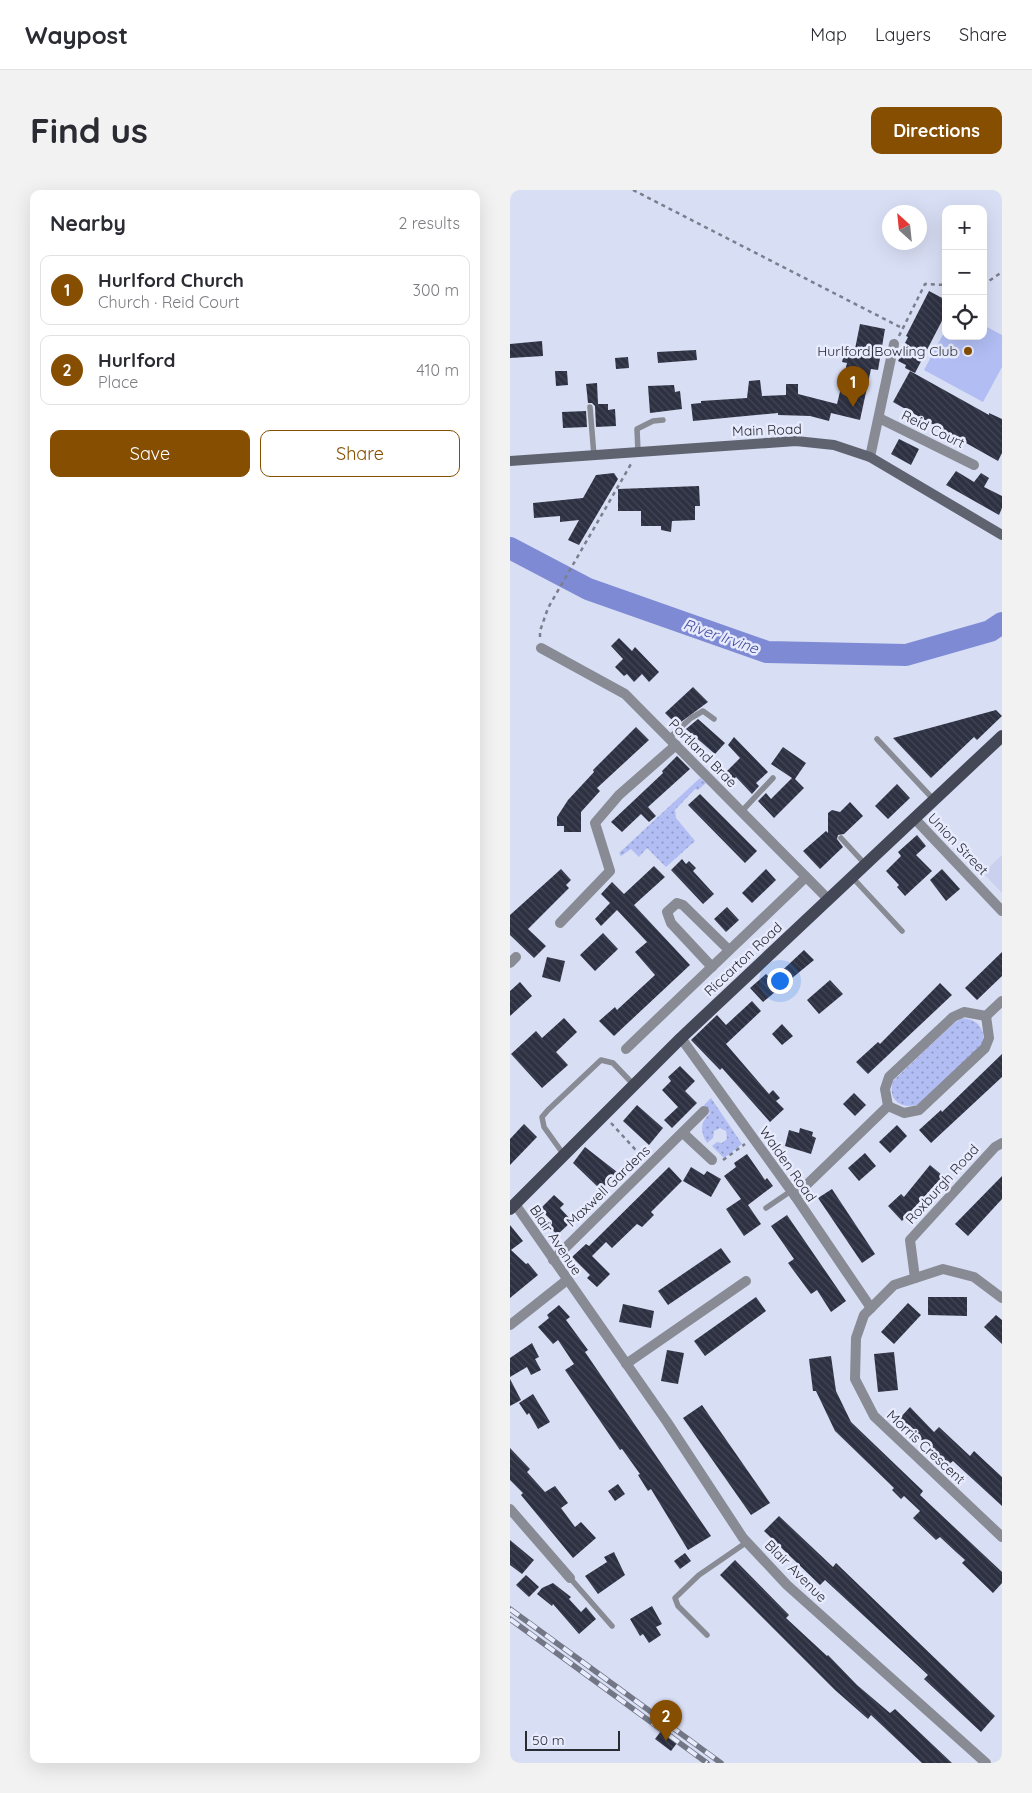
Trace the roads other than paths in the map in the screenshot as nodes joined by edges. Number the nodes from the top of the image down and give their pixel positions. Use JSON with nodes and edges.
{"nodes":[{"id":1,"x":894,"y":344,"type":"road end"},
{"id":2,"x":590,"y":408,"type":"dead end"},
{"id":3,"x":879,"y":418,"type":"junction"},
{"id":4,"x":663,"y":420,"type":"dead end"},
{"id":5,"x":638,"y":452,"type":"junction"},
{"id":6,"x":594,"y":456,"type":"junction"},
{"id":7,"x":870,"y":457,"type":"junction"},
{"id":8,"x":510,"y":462,"type":"edge"},
{"id":9,"x":974,"y":465,"type":"dead end"},
{"id":10,"x":1002,"y":535,"type":"edge"},
{"id":11,"x":541,"y":648,"type":"road end"},
{"id":12,"x":714,"y":719,"type":"dead end"},
{"id":13,"x":1002,"y":736,"type":"edge"},
{"id":14,"x":877,"y":739,"type":"dead end"},
{"id":15,"x":672,"y":742,"type":"junction"},
{"id":16,"x":773,"y":778,"type":"dead end"},
{"id":17,"x":934,"y":800,"type":"junction"},
{"id":18,"x":742,"y":811,"type":"junction"},
{"id":19,"x":914,"y":818,"type":"junction"},
{"id":20,"x":841,"y":838,"type":"dead end"},
{"id":21,"x":865,"y":864,"type":"junction"},
{"id":22,"x":806,"y":877,"type":"junction"},
{"id":23,"x":852,"y":877,"type":"junction"},
{"id":24,"x":828,"y":899,"type":"junction"},
{"id":25,"x":1002,"y":911,"type":"edge"},
{"id":26,"x":560,"y":923,"type":"dead end"},
{"id":27,"x":902,"y":931,"type":"dead end"},
{"id":28,"x":729,"y":950,"type":"junction"},
{"id":29,"x":712,"y":967,"type":"junction"},
{"id":30,"x":1002,"y":1001,"type":"edge"},
{"id":31,"x":986,"y":1016,"type":"junction"},
{"id":32,"x":681,"y":1038,"type":"junction"},
{"id":33,"x":626,"y":1049,"type":"dead end"},
{"id":34,"x":633,"y":1084,"type":"junction"},
{"id":35,"x":888,"y":1106,"type":"junction"},
{"id":36,"x":704,"y":1111,"type":"dead end"},
{"id":37,"x":683,"y":1132,"type":"junction"},
{"id":38,"x":1002,"y":1143,"type":"edge"},
{"id":39,"x":564,"y":1155,"type":"junction"},
{"id":40,"x":712,"y":1160,"type":"road end"},
{"id":41,"x":793,"y":1194,"type":"junction"},
{"id":42,"x":513,"y":1207,"type":"edge"},
{"id":43,"x":766,"y":1208,"type":"dead end"},
{"id":44,"x":553,"y":1260,"type":"junction"},
{"id":45,"x":915,"y":1278,"type":"junction"},
{"id":46,"x":567,"y":1280,"type":"junction"},
{"id":47,"x":746,"y":1281,"type":"dead end"},
{"id":48,"x":1002,"y":1298,"type":"edge"},
{"id":49,"x":871,"y":1308,"type":"junction"},
{"id":50,"x":510,"y":1326,"type":"edge"},
{"id":51,"x":626,"y":1364,"type":"junction"},
{"id":52,"x":510,"y":1509,"type":"edge"},
{"id":53,"x":1002,"y":1537,"type":"edge"},
{"id":54,"x":747,"y":1542,"type":"junction"},
{"id":55,"x":570,"y":1578,"type":"joint"},
{"id":56,"x":612,"y":1626,"type":"dead end"},
{"id":57,"x":707,"y":1635,"type":"dead end"},
{"id":58,"x":986,"y":1763,"type":"edge"}],
"edges":[{"from":1,"to":3,"type":"street","name":"Reid Court"},
{"from":2,"to":6,"type":"lane"},
{"from":3,"to":7,"type":"street","name":"Reid Court"},
{"from":3,"to":9,"type":"street","name":"Reid Court"},
{"from":4,"to":5,"type":"lane"},
{"from":5,"to":6,"type":"main road","name":"Main Road"},
{"from":5,"to":7,"type":"main road","name":"Main Road"},
{"from":6,"to":8,"type":"main road","name":"Main Road"},
{"from":7,"to":10,"type":"main road","name":"Main Road"},
{"from":11,"to":15,"type":"street","name":"Portland Brae"},
{"from":12,"to":15,"type":"lane"},
{"from":13,"to":17,"type":"main road","name":"Riccarton Road"},
{"from":14,"to":17,"type":"lane"},
{"from":15,"to":18,"type":"street","name":"Portland Brae"},
{"from":15,"to":26,"type":"street"},
{"from":16,"to":18,"type":"lane"},
{"from":17,"to":19,"type":"main road","name":"Riccarton Road"},
{"from":18,"to":22,"type":"street","name":"Portland Brae"},
{"from":19,"to":21,"type":"main road","name":"Riccarton Road"},
{"from":19,"to":25,"type":"street","name":"Union Street"},
{"from":20,"to":21,"type":"lane"},
{"from":21,"to":23,"type":"main road","name":"Riccarton Road"},
{"from":22,"to":24,"type":"street","name":"Portland Brae"},
{"from":22,"to":28,"type":"street","name":"Riccarton Road"},
{"from":23,"to":24,"type":"main road","name":"Riccarton Road"},
{"from":23,"to":27,"type":"lane"},
{"from":24,"to":32,"type":"main road","name":"Riccarton Road"},
{"from":28,"to":29,"type":"street","name":"Riccarton Road"},
{"from":28,"to":29,"type":"street","name":"Riccarton Road"},
{"from":29,"to":33,"type":"street","name":"Riccarton Road"},
{"from":30,"to":31,"type":"street"},
{"from":31,"to":35,"type":"street"},
{"from":31,"to":35,"type":"street"},
{"from":32,"to":34,"type":"main road","name":"Riccarton Road"},
{"from":32,"to":41,"type":"street","name":"Walden Road"},
{"from":34,"to":39,"type":"main road","name":"Riccarton Road"},
{"from":34,"to":39,"type":"lane"},
{"from":35,"to":41,"type":"street"},
{"from":36,"to":37,"type":"street","name":"Maxwell Gardens"},
{"from":37,"to":40,"type":"street"},
{"from":37,"to":44,"type":"street","name":"Maxwell Gardens"},
{"from":38,"to":45,"type":"street","name":"Roxburgh Road"},
{"from":39,"to":42,"type":"main road","name":"Riccarton Road"},
{"from":41,"to":43,"type":"lane"},
{"from":41,"to":49,"type":"street","name":"Walden Road"},
{"from":42,"to":44,"type":"street","name":"Blair Avenue"},
{"from":44,"to":46,"type":"street","name":"Blair Avenue"},
{"from":45,"to":48,"type":"street","name":"Morris Crescent"},
{"from":45,"to":49,"type":"street","name":"Morris Crescent"},
{"from":46,"to":50,"type":"street"},
{"from":46,"to":51,"type":"street","name":"Blair Avenue"},
{"from":47,"to":51,"type":"street"},
{"from":49,"to":53,"type":"street","name":"Morris Crescent"},
{"from":51,"to":54,"type":"street","name":"Blair Avenue"},
{"from":52,"to":55,"type":"street"},
{"from":54,"to":57,"type":"lane"},
{"from":54,"to":58,"type":"street","name":"Blair Avenue"},
{"from":55,"to":56,"type":"lane"}]}
